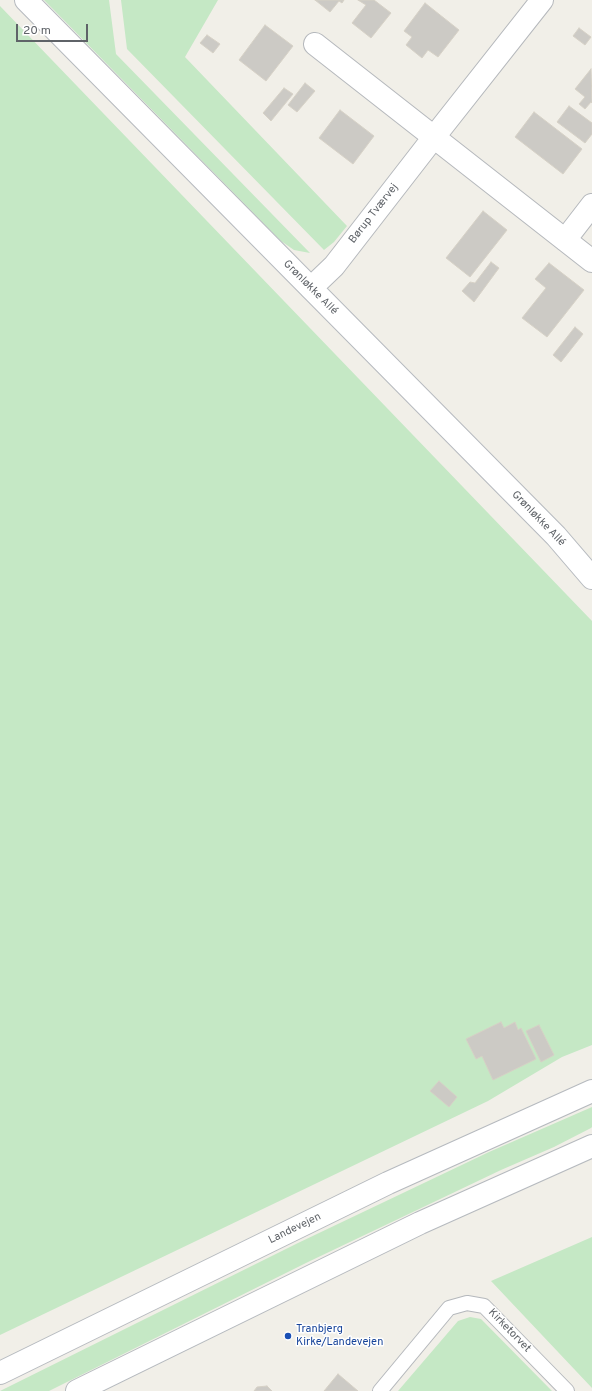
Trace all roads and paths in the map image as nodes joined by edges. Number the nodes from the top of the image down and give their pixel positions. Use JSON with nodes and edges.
{"nodes":[{"id":1,"x":26,"y":0,"type":"edge"},
{"id":2,"x":542,"y":0,"type":"edge"},
{"id":3,"x":315,"y":44,"type":"dead end"},
{"id":4,"x":434,"y":137,"type":"junction"},
{"id":5,"x":592,"y":205,"type":"edge"},
{"id":6,"x":565,"y":240,"type":"junction"},
{"id":7,"x":592,"y":261,"type":"edge"},
{"id":8,"x":311,"y":288,"type":"junction"},
{"id":9,"x":592,"y":578,"type":"edge"},
{"id":10,"x":592,"y":1090,"type":"edge"},
{"id":11,"x":592,"y":1146,"type":"edge"},
{"id":12,"x":0,"y":1373,"type":"edge"},
{"id":13,"x":77,"y":1391,"type":"edge"},
{"id":14,"x":380,"y":1391,"type":"edge"},
{"id":15,"x":567,"y":1391,"type":"edge"}],
"edges":[{"from":1,"to":8,"type":"street","name":"Grønløkke Allé"},
{"from":2,"to":4,"type":"street","name":"Børup Tværvej"},
{"from":3,"to":4,"type":"street"},
{"from":4,"to":6,"type":"street"},
{"from":4,"to":8,"type":"street","name":"Børup Tværvej"},
{"from":5,"to":6,"type":"street"},
{"from":6,"to":7,"type":"street"},
{"from":8,"to":9,"type":"street","name":"Grønløkke Allé"},
{"from":10,"to":12,"type":"street","name":"Landevejen"},
{"from":11,"to":13,"type":"street"},
{"from":14,"to":15,"type":"lane","name":"Kirketorvet"}]}
